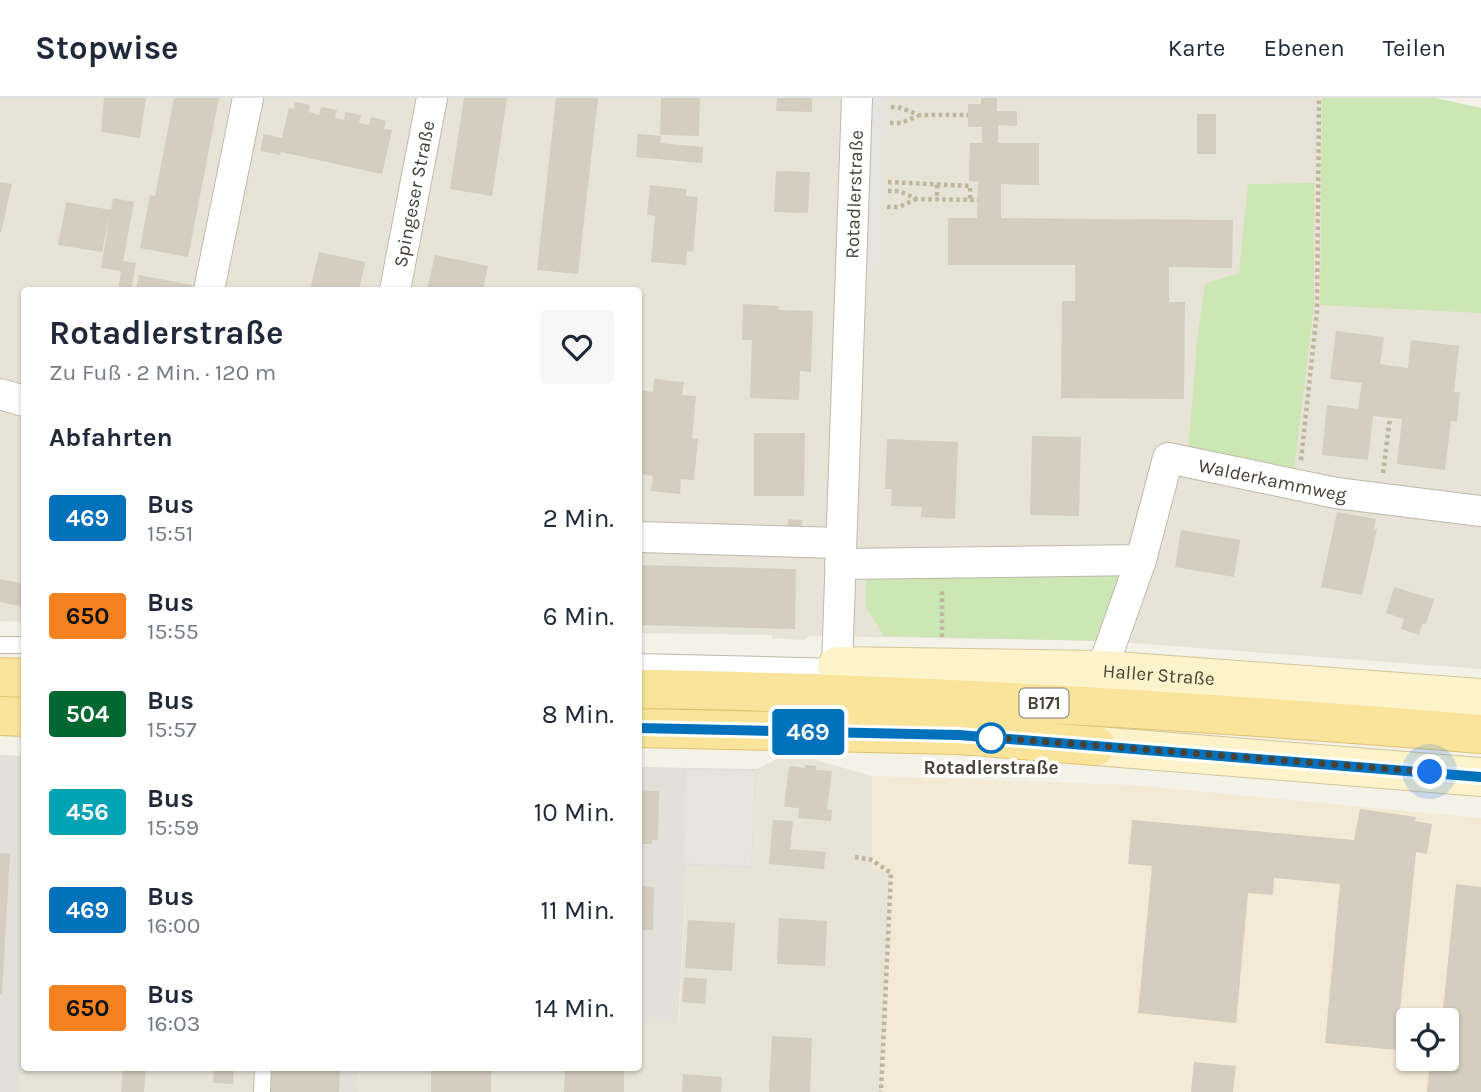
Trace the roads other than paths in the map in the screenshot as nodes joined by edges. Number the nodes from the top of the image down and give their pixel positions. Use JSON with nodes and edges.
{"nodes":[{"id":1,"x":248,"y":98,"type":"edge"},
{"id":2,"x":432,"y":98,"type":"edge"},
{"id":3,"x":857,"y":98,"type":"edge"},
{"id":4,"x":210,"y":287,"type":"edge"},
{"id":5,"x":396,"y":287,"type":"edge"},
{"id":6,"x":0,"y":394,"type":"edge"},
{"id":7,"x":21,"y":400,"type":"edge"},
{"id":8,"x":1481,"y":511,"type":"edge"},
{"id":9,"x":642,"y":537,"type":"edge"},
{"id":10,"x":840,"y":554,"type":"junction"},
{"id":11,"x":1141,"y":560,"type":"junction"},
{"id":12,"x":0,"y":645,"type":"edge"},
{"id":13,"x":21,"y":645,"type":"edge"},
{"id":14,"x":642,"y":662,"type":"edge"},
{"id":15,"x":837,"y":666,"type":"junction"},
{"id":16,"x":1102,"y":670,"type":"junction"},
{"id":17,"x":0,"y":677,"type":"edge"},
{"id":18,"x":21,"y":678,"type":"edge"},
{"id":19,"x":642,"y":689,"type":"edge"},
{"id":20,"x":722,"y":690,"type":"junction"},
{"id":21,"x":913,"y":697,"type":"junction"},
{"id":22,"x":1481,"y":698,"type":"edge"},
{"id":23,"x":1175,"y":710,"type":"junction"},
{"id":24,"x":0,"y":716,"type":"edge"},
{"id":25,"x":21,"y":717,"type":"edge"},
{"id":26,"x":642,"y":728,"type":"edge"},
{"id":27,"x":1481,"y":734,"type":"edge"},
{"id":28,"x":959,"y":735,"type":"junction"},
{"id":29,"x":1481,"y":777,"type":"edge"},
{"id":30,"x":263,"y":1071,"type":"edge"},
{"id":31,"x":262,"y":1092,"type":"edge"}],
"edges":[{"from":1,"to":4,"type":"street"},
{"from":2,"to":5,"type":"street","name":"Spingeser Straße"},
{"from":3,"to":10,"type":"street","name":"Rotadlerstraße"},
{"from":6,"to":7,"type":"street"},
{"from":8,"to":11,"type":"street","name":"Walderkammweg"},
{"from":9,"to":10,"type":"street"},
{"from":10,"to":11,"type":"street"},
{"from":10,"to":15,"type":"street","name":"Rotadlerstraße"},
{"from":11,"to":16,"type":"street","name":"Walderkammweg"},
{"from":12,"to":13,"type":"lane"},
{"from":14,"to":15,"type":"lane","name":"Haller Straße"},
{"from":15,"to":16,"type":"main road","name":"Haller Straße"},
{"from":15,"to":20,"type":"main road"},
{"from":15,"to":21,"type":"lane","name":"Haller Straße"},
{"from":16,"to":22,"type":"main road","name":"Haller Straße"},
{"from":17,"to":18,"type":"main road"},
{"from":19,"to":20,"type":"main road","name":"Haller Straße","number":"B171"},
{"from":20,"to":21,"type":"main road","name":"Haller Straße","number":"B171"},
{"from":21,"to":23,"type":"main road","name":"Haller Straße","number":"B171"},
{"from":23,"to":27,"type":"main road","name":"Haller Straße","number":"B171"},
{"from":23,"to":28,"type":"main road","name":"Haller Straße","number":"B171"},
{"from":24,"to":25,"type":"main road"},
{"from":26,"to":28,"type":"main road","name":"Haller Straße","number":"B171"},
{"from":28,"to":29,"type":"main road","name":"Haller Straße","number":"B171"},
{"from":30,"to":31,"type":"lane"}]}
